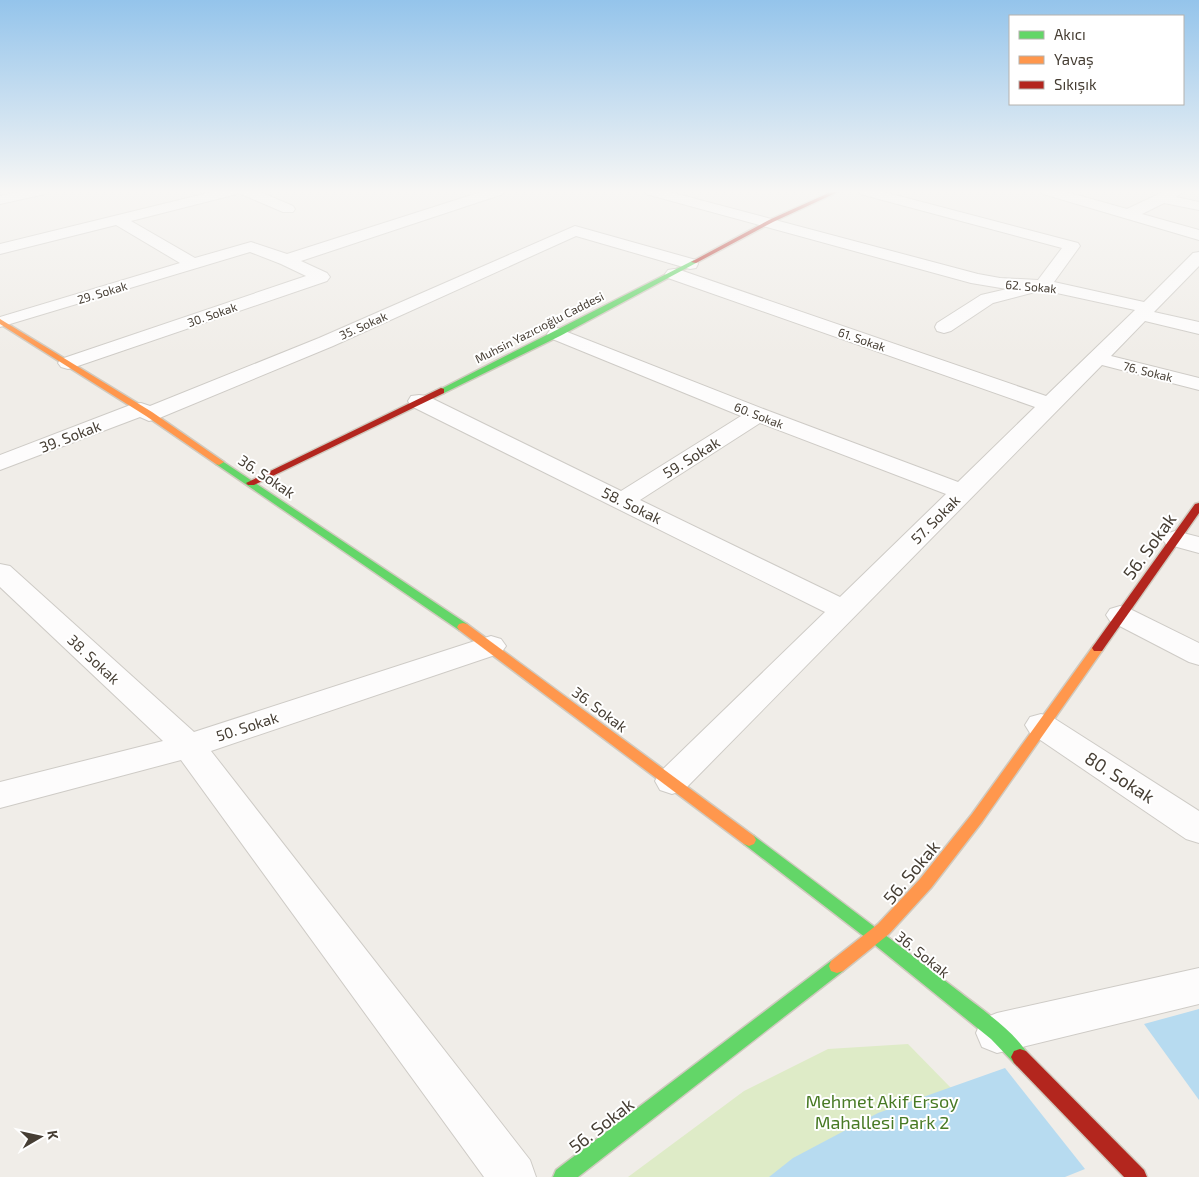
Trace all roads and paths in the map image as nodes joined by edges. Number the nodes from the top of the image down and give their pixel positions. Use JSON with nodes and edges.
{"nodes":[{"id":1,"x":12,"y":246,"type":"edge"},
{"id":2,"x":162,"y":246,"type":"edge"},
{"id":3,"x":330,"y":246,"type":"edge"},
{"id":4,"x":542,"y":246,"type":"edge"},
{"id":5,"x":617,"y":246,"type":"edge"},
{"id":6,"x":725,"y":246,"type":"edge"},
{"id":7,"x":856,"y":246,"type":"edge"},
{"id":8,"x":1072,"y":246,"type":"edge"},
{"id":9,"x":0,"y":249,"type":"edge"},
{"id":10,"x":1199,"y":257,"type":"edge"},
{"id":11,"x":287,"y":260,"type":"junction"},
{"id":12,"x":193,"y":264,"type":"junction"},
{"id":13,"x":682,"y":269,"type":"junction"},
{"id":14,"x":1043,"y":285,"type":"junction"},
{"id":15,"x":1144,"y":311,"type":"junction"},
{"id":16,"x":1,"y":321,"type":"edge"},
{"id":17,"x":944,"y":327,"type":"dead end"},
{"id":18,"x":1199,"y":328,"type":"edge"},
{"id":19,"x":557,"y":334,"type":"junction"},
{"id":20,"x":1097,"y":358,"type":"junction"},
{"id":21,"x":68,"y":363,"type":"junction"},
{"id":22,"x":1199,"y":384,"type":"edge"},
{"id":23,"x":419,"y":402,"type":"junction"},
{"id":24,"x":1050,"y":405,"type":"junction"},
{"id":25,"x":145,"y":412,"type":"junction"},
{"id":26,"x":758,"y":414,"type":"junction"},
{"id":27,"x":0,"y":463,"type":"edge"},
{"id":28,"x":251,"y":483,"type":"junction"},
{"id":29,"x":962,"y":492,"type":"junction"},
{"id":30,"x":623,"y":500,"type":"junction"},
{"id":31,"x":1199,"y":506,"type":"edge"},
{"id":32,"x":1187,"y":542,"type":"edge"},
{"id":33,"x":0,"y":572,"type":"edge"},
{"id":34,"x":844,"y":610,"type":"junction"},
{"id":35,"x":1120,"y":615,"type":"junction"},
{"id":36,"x":492,"y":646,"type":"junction"},
{"id":37,"x":1199,"y":655,"type":"edge"},
{"id":38,"x":1041,"y":725,"type":"junction"},
{"id":39,"x":188,"y":746,"type":"junction"},
{"id":40,"x":672,"y":781,"type":"junction"},
{"id":41,"x":0,"y":795,"type":"edge"},
{"id":42,"x":1199,"y":829,"type":"edge"},
{"id":43,"x":876,"y":936,"type":"junction"},
{"id":44,"x":1199,"y":986,"type":"edge"},
{"id":45,"x":997,"y":1033,"type":"junction"},
{"id":46,"x":513,"y":1177,"type":"edge"},
{"id":47,"x":563,"y":1177,"type":"edge"},
{"id":48,"x":1138,"y":1177,"type":"edge"}],
"edges":[{"from":1,"to":9,"type":"street"},
{"from":2,"to":12,"type":"street"},
{"from":3,"to":11,"type":"street"},
{"from":4,"to":25,"type":"street","name":"35. Sokak"},
{"from":5,"to":13,"type":"street","name":"61. Sokak"},
{"from":6,"to":13,"type":"main road","name":"Muhsin Yazıcıoğlu Caddesi"},
{"from":7,"to":14,"type":"street","name":"62. Sokak"},
{"from":8,"to":14,"type":"street"},
{"from":10,"to":15,"type":"street","name":"57. Sokak"},
{"from":11,"to":12,"type":"street","name":"29. Sokak"},
{"from":11,"to":21,"type":"street","name":"30. Sokak"},
{"from":12,"to":16,"type":"street","name":"29. Sokak"},
{"from":13,"to":19,"type":"main road","name":"Muhsin Yazıcıoğlu Caddesi"},
{"from":13,"to":24,"type":"street","name":"61. Sokak"},
{"from":14,"to":15,"type":"street","name":"62. Sokak"},
{"from":14,"to":17,"type":"street"},
{"from":15,"to":18,"type":"street","name":"62. Sokak"},
{"from":15,"to":20,"type":"street","name":"57. Sokak"},
{"from":16,"to":21,"type":"main road","name":"36. Sokak"},
{"from":19,"to":23,"type":"main road","name":"Muhsin Yazıcıoğlu Caddesi"},
{"from":19,"to":26,"type":"street","name":"60. Sokak"},
{"from":20,"to":22,"type":"street","name":"76. Sokak"},
{"from":20,"to":24,"type":"street","name":"57. Sokak"},
{"from":21,"to":25,"type":"main road","name":"36. Sokak"},
{"from":23,"to":28,"type":"main road","name":"Muhsin Yazıcıoğlu Caddesi"},
{"from":23,"to":30,"type":"street","name":"58. Sokak"},
{"from":24,"to":29,"type":"street","name":"57. Sokak"},
{"from":25,"to":27,"type":"street","name":"39. Sokak"},
{"from":25,"to":28,"type":"main road","name":"36. Sokak"},
{"from":26,"to":29,"type":"street","name":"60. Sokak"},
{"from":26,"to":30,"type":"street","name":"59. Sokak"},
{"from":28,"to":36,"type":"main road","name":"36. Sokak"},
{"from":29,"to":34,"type":"street","name":"57. Sokak"},
{"from":30,"to":34,"type":"street","name":"58. Sokak"},
{"from":31,"to":32,"type":"main road","name":"56. Sokak"},
{"from":32,"to":35,"type":"main road","name":"56. Sokak"},
{"from":33,"to":39,"type":"street","name":"38. Sokak"},
{"from":34,"to":40,"type":"street","name":"57. Sokak"},
{"from":35,"to":37,"type":"street"},
{"from":35,"to":38,"type":"main road","name":"56. Sokak"},
{"from":36,"to":39,"type":"street","name":"50. Sokak"},
{"from":36,"to":40,"type":"main road","name":"36. Sokak"},
{"from":38,"to":42,"type":"street","name":"80. Sokak"},
{"from":38,"to":43,"type":"main road","name":"56. Sokak"},
{"from":39,"to":41,"type":"street","name":"50. Sokak"},
{"from":39,"to":46,"type":"street","name":"38. Sokak"},
{"from":40,"to":43,"type":"main road","name":"36. Sokak"},
{"from":43,"to":45,"type":"main road","name":"36. Sokak"},
{"from":43,"to":47,"type":"main road","name":"56. Sokak"},
{"from":44,"to":45,"type":"street"},
{"from":45,"to":48,"type":"main road","name":"36. Sokak"}]}
